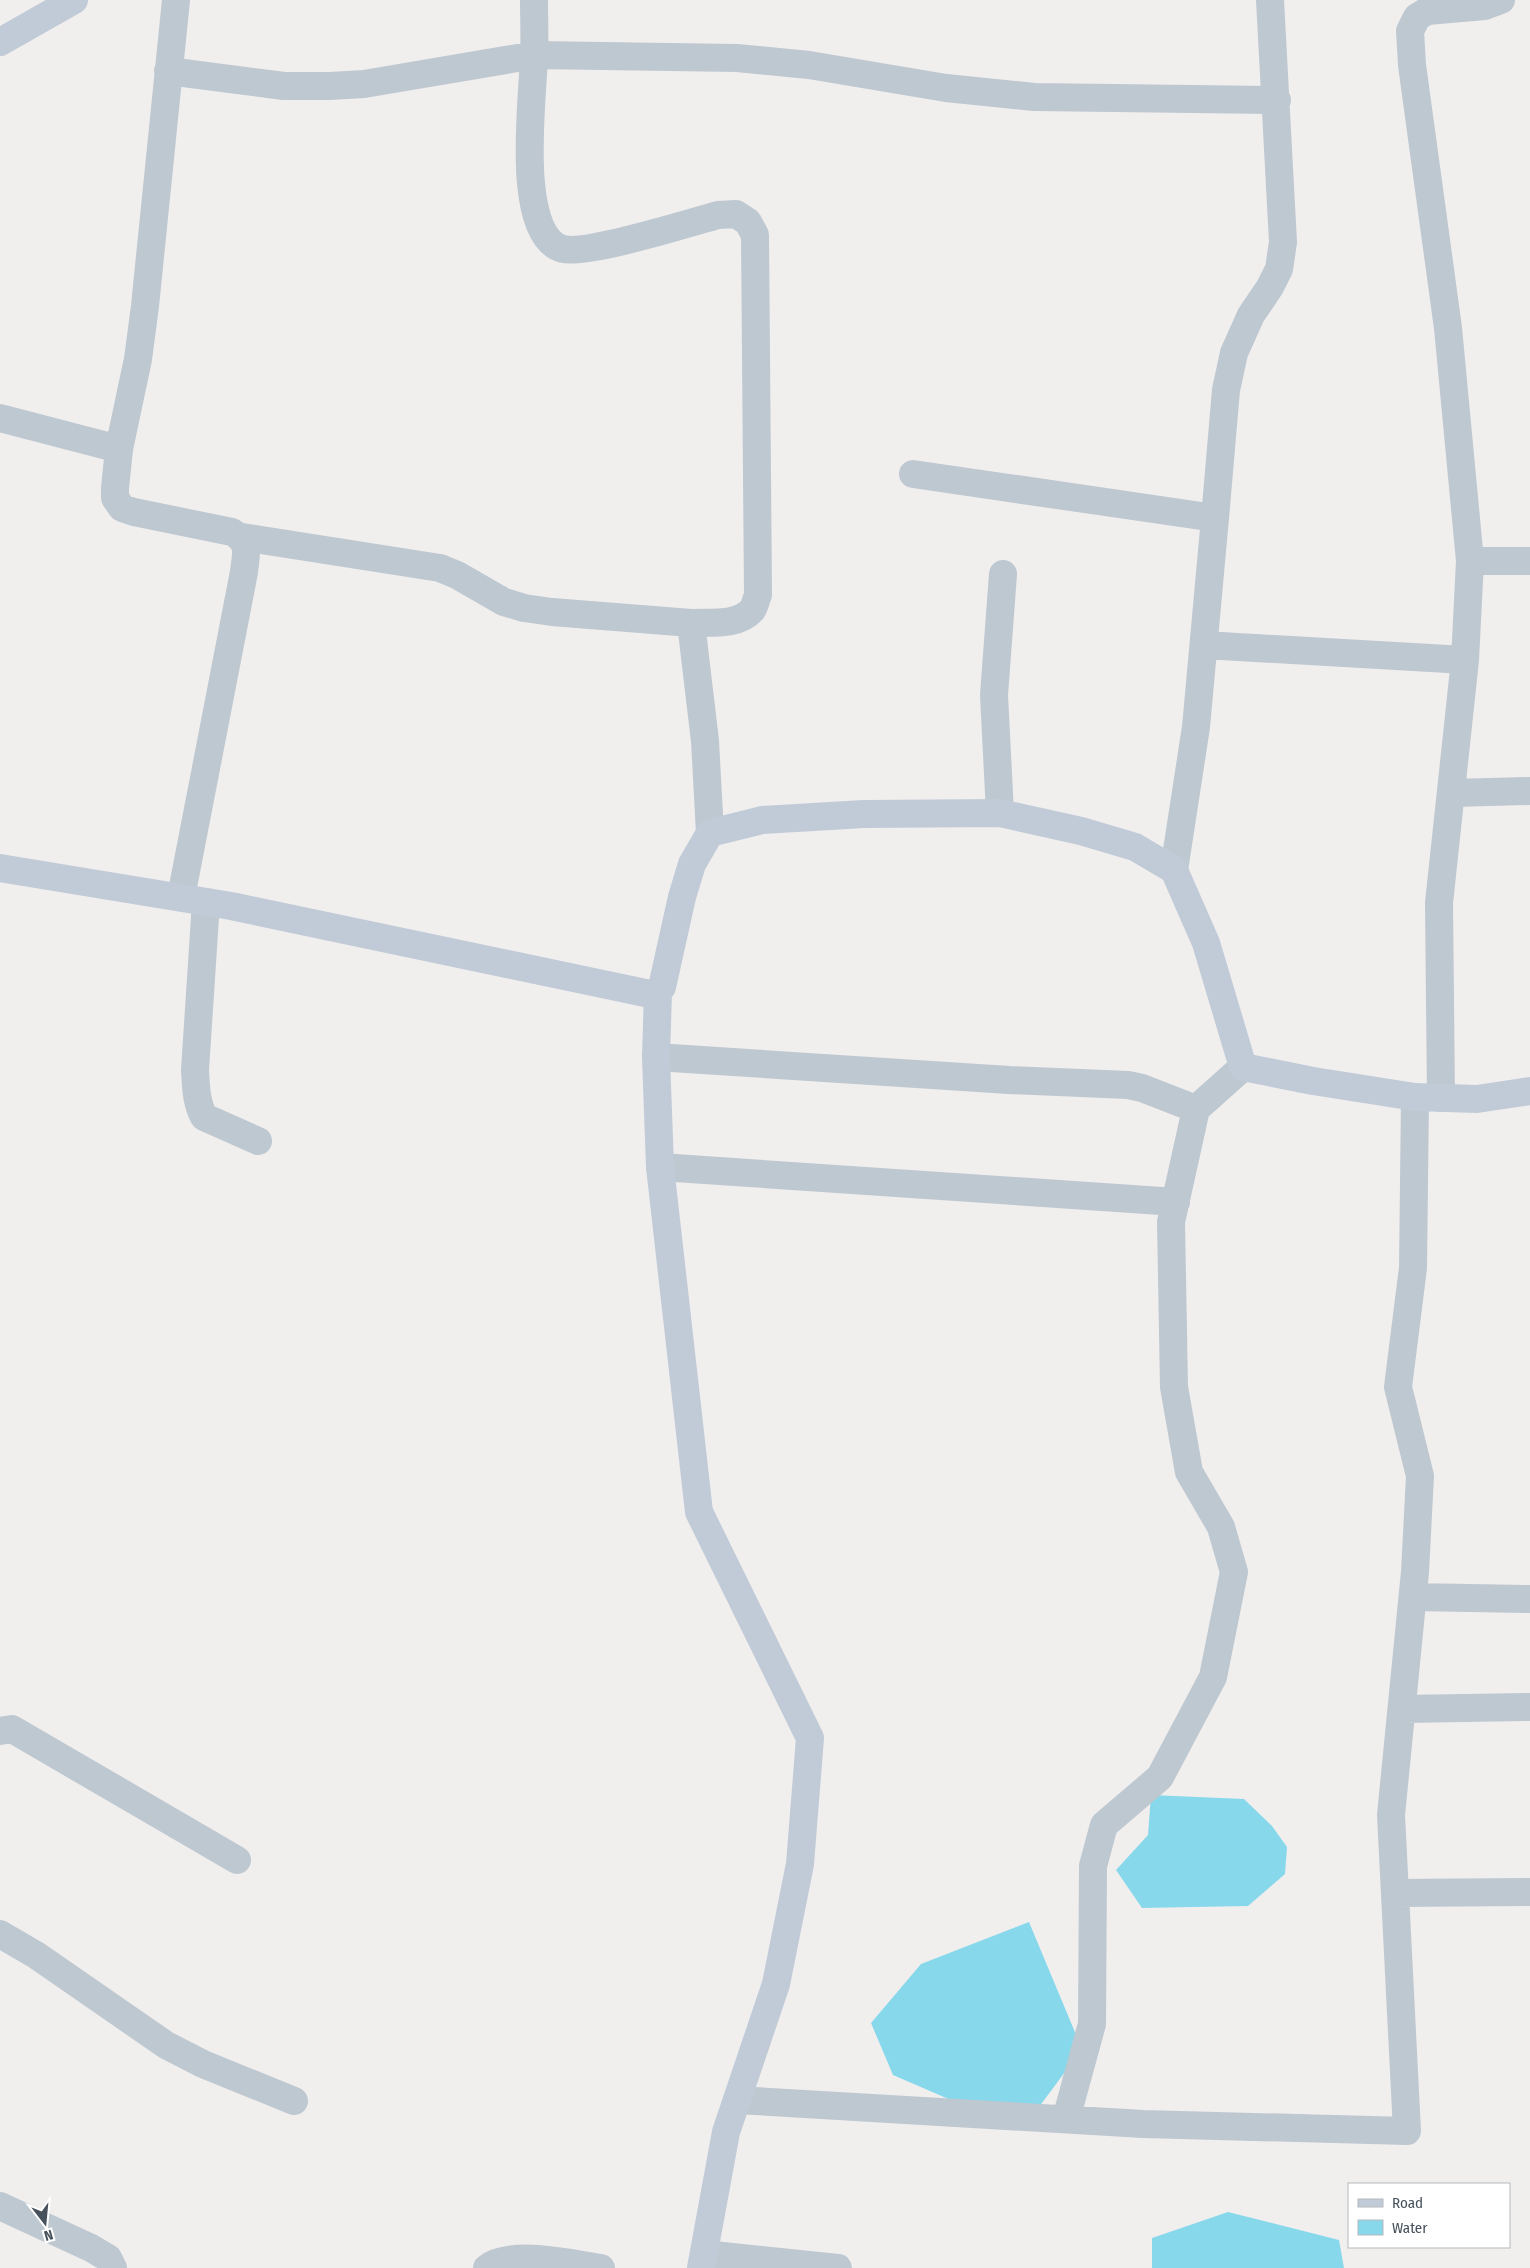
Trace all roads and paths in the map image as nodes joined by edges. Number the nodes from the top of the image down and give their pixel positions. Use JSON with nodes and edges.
{"nodes":[{"id":1,"x":74,"y":0,"type":"edge"},
{"id":2,"x":176,"y":0,"type":"edge"},
{"id":3,"x":534,"y":0,"type":"edge"},
{"id":4,"x":1270,"y":0,"type":"edge"},
{"id":5,"x":1501,"y":0,"type":"edge"},
{"id":6,"x":0,"y":42,"type":"edge"},
{"id":7,"x":535,"y":55,"type":"junction"},
{"id":8,"x":168,"y":71,"type":"junction"},
{"id":9,"x":1277,"y":100,"type":"junction"},
{"id":10,"x":0,"y":418,"type":"edge"},
{"id":11,"x":119,"y":449,"type":"junction"},
{"id":12,"x":913,"y":474,"type":"dead end"},
{"id":13,"x":1215,"y":518,"type":"junction"},
{"id":14,"x":242,"y":537,"type":"junction"},
{"id":15,"x":1470,"y":561,"type":"junction"},
{"id":16,"x":1530,"y":561,"type":"edge"},
{"id":17,"x":1003,"y":574,"type":"dead end"},
{"id":18,"x":691,"y":623,"type":"junction"},
{"id":19,"x":1204,"y":645,"type":"junction"},
{"id":20,"x":1465,"y":660,"type":"junction"},
{"id":21,"x":1530,"y":791,"type":"edge"},
{"id":22,"x":1452,"y":793,"type":"junction"},
{"id":23,"x":1000,"y":813,"type":"junction"},
{"id":24,"x":710,"y":833,"type":"junction"},
{"id":25,"x":0,"y":868,"type":"edge"},
{"id":26,"x":1174,"y":870,"type":"junction"},
{"id":27,"x":193,"y":900,"type":"junction"},
{"id":28,"x":658,"y":992,"type":"junction"},
{"id":29,"x":656,"y":1057,"type":"junction"},
{"id":30,"x":1243,"y":1067,"type":"junction"},
{"id":31,"x":1530,"y":1091,"type":"edge"},
{"id":32,"x":1428,"y":1097,"type":"junction"},
{"id":33,"x":1196,"y":1110,"type":"junction"},
{"id":34,"x":258,"y":1141,"type":"dead end"},
{"id":35,"x":660,"y":1168,"type":"junction"},
{"id":36,"x":1176,"y":1202,"type":"junction"},
{"id":37,"x":1413,"y":1597,"type":"junction"},
{"id":38,"x":1530,"y":1599,"type":"edge"},
{"id":39,"x":1530,"y":1707,"type":"edge"},
{"id":40,"x":1402,"y":1709,"type":"junction"},
{"id":41,"x":0,"y":1731,"type":"edge"},
{"id":42,"x":237,"y":1860,"type":"dead end"},
{"id":43,"x":1530,"y":1892,"type":"edge"},
{"id":44,"x":1395,"y":1893,"type":"junction"},
{"id":45,"x":0,"y":1934,"type":"edge"},
{"id":46,"x":737,"y":2100,"type":"junction"},
{"id":47,"x":294,"y":2101,"type":"dead end"},
{"id":48,"x":1066,"y":2119,"type":"junction"},
{"id":49,"x":0,"y":2206,"type":"edge"},
{"id":50,"x":702,"y":2261,"type":"edge"},
{"id":51,"x":113,"y":2268,"type":"edge"},
{"id":52,"x":487,"y":2268,"type":"edge"},
{"id":53,"x":601,"y":2268,"type":"edge"},
{"id":54,"x":838,"y":2268,"type":"edge"}],
"edges":[{"from":1,"to":6,"type":"street"},
{"from":2,"to":8,"type":"street"},
{"from":3,"to":7,"type":"street"},
{"from":4,"to":9,"type":"street"},
{"from":5,"to":15,"type":"street"},
{"from":7,"to":8,"type":"street"},
{"from":7,"to":9,"type":"street"},
{"from":7,"to":18,"type":"street"},
{"from":8,"to":11,"type":"street"},
{"from":9,"to":13,"type":"street"},
{"from":10,"to":11,"type":"street"},
{"from":11,"to":14,"type":"street"},
{"from":12,"to":13,"type":"street"},
{"from":13,"to":19,"type":"street"},
{"from":14,"to":18,"type":"street"},
{"from":14,"to":27,"type":"street"},
{"from":15,"to":16,"type":"street"},
{"from":15,"to":20,"type":"street"},
{"from":17,"to":23,"type":"street"},
{"from":18,"to":24,"type":"street"},
{"from":19,"to":20,"type":"street"},
{"from":19,"to":26,"type":"street"},
{"from":20,"to":22,"type":"street"},
{"from":21,"to":22,"type":"street"},
{"from":22,"to":32,"type":"street"},
{"from":23,"to":24,"type":"street"},
{"from":23,"to":26,"type":"street"},
{"from":24,"to":28,"type":"street"},
{"from":25,"to":27,"type":"street"},
{"from":26,"to":30,"type":"street"},
{"from":27,"to":28,"type":"street"},
{"from":27,"to":34,"type":"street"},
{"from":28,"to":29,"type":"street"},
{"from":29,"to":33,"type":"street"},
{"from":29,"to":35,"type":"street"},
{"from":30,"to":32,"type":"street"},
{"from":30,"to":33,"type":"street"},
{"from":31,"to":32,"type":"street"},
{"from":32,"to":37,"type":"street"},
{"from":33,"to":36,"type":"street"},
{"from":35,"to":36,"type":"street"},
{"from":35,"to":46,"type":"street"},
{"from":36,"to":48,"type":"street"},
{"from":37,"to":38,"type":"street"},
{"from":37,"to":40,"type":"street"},
{"from":39,"to":40,"type":"street"},
{"from":40,"to":44,"type":"street"},
{"from":41,"to":42,"type":"street"},
{"from":43,"to":44,"type":"street"},
{"from":44,"to":48,"type":"street"},
{"from":45,"to":47,"type":"street"},
{"from":46,"to":48,"type":"street"},
{"from":46,"to":50,"type":"street"},
{"from":49,"to":51,"type":"street"},
{"from":50,"to":54,"type":"street"},
{"from":52,"to":53,"type":"street"}]}
